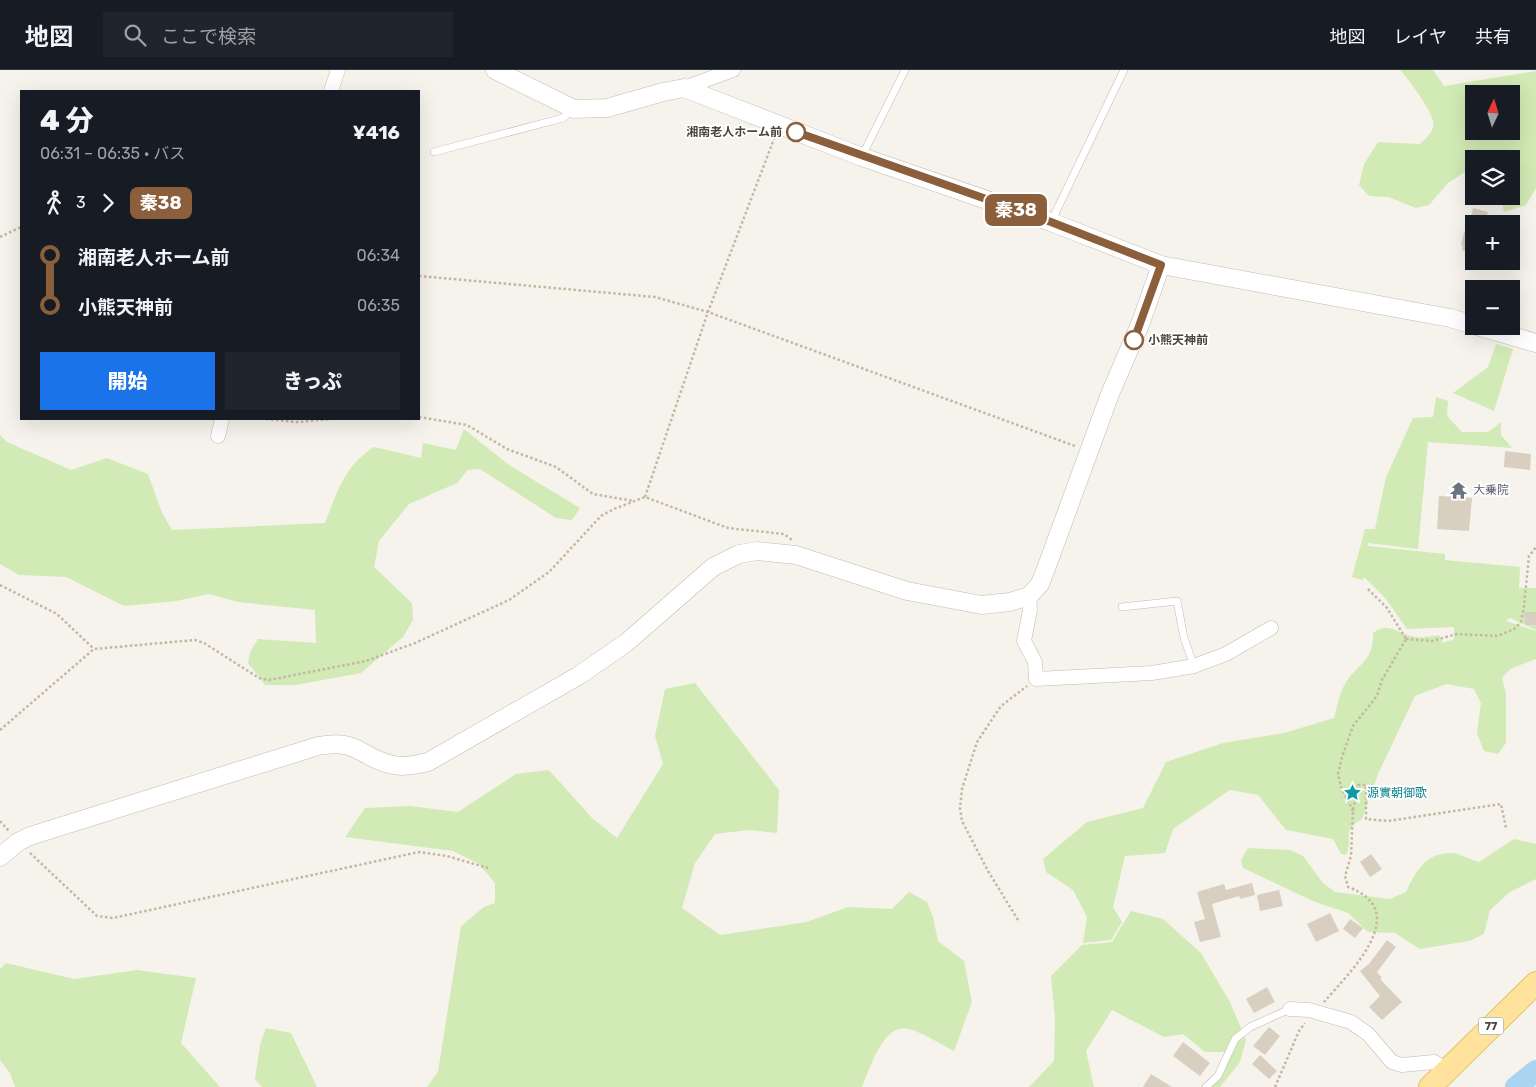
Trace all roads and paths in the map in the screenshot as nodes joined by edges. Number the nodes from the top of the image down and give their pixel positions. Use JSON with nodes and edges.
{"nodes":[{"id":1,"x":338,"y":70,"type":"edge"},
{"id":2,"x":495,"y":70,"type":"edge"},
{"id":3,"x":733,"y":70,"type":"edge"},
{"id":4,"x":905,"y":70,"type":"edge"},
{"id":5,"x":1124,"y":70,"type":"edge"},
{"id":6,"x":684,"y":88,"type":"junction"},
{"id":7,"x":331,"y":90,"type":"edge"},
{"id":8,"x":574,"y":109,"type":"junction"},
{"id":9,"x":779,"y":126,"type":"junction"},
{"id":10,"x":434,"y":152,"type":"dead end"},
{"id":11,"x":862,"y":157,"type":"junction"},
{"id":12,"x":1051,"y":222,"type":"junction"},
{"id":13,"x":20,"y":227,"type":"edge"},
{"id":14,"x":0,"y":237,"type":"edge"},
{"id":15,"x":1161,"y":265,"type":"junction"},
{"id":16,"x":420,"y":276,"type":"edge"},
{"id":17,"x":708,"y":312,"type":"junction"},
{"id":18,"x":1465,"y":322,"type":"edge"},
{"id":19,"x":1508,"y":335,"type":"edge"},
{"id":20,"x":1536,"y":343,"type":"edge"},
{"id":21,"x":420,"y":417,"type":"edge"},
{"id":22,"x":222,"y":420,"type":"edge"},
{"id":23,"x":277,"y":420,"type":"edge"},
{"id":24,"x":320,"y":420,"type":"edge"},
{"id":25,"x":218,"y":436,"type":"dead end"},
{"id":26,"x":1090,"y":451,"type":"junction"},
{"id":27,"x":645,"y":497,"type":"junction"},
{"id":28,"x":634,"y":501,"type":"junction"},
{"id":29,"x":1536,"y":547,"type":"edge"},
{"id":30,"x":791,"y":554,"type":"junction"},
{"id":31,"x":0,"y":585,"type":"edge"},
{"id":32,"x":1368,"y":589,"type":"dead end"},
{"id":33,"x":1028,"y":596,"type":"junction"},
{"id":34,"x":1122,"y":607,"type":"dead end"},
{"id":35,"x":1271,"y":628,"type":"dead end"},
{"id":36,"x":1406,"y":639,"type":"junction"},
{"id":37,"x":94,"y":649,"type":"junction"},
{"id":38,"x":1194,"y":666,"type":"junction"},
{"id":39,"x":1036,"y":679,"type":"junction"},
{"id":40,"x":0,"y":730,"type":"edge"},
{"id":41,"x":1353,"y":811,"type":"junction"},
{"id":42,"x":1506,"y":828,"type":"dead end"},
{"id":43,"x":18,"y":842,"type":"junction"},
{"id":44,"x":0,"y":856,"type":"edge"},
{"id":45,"x":488,"y":868,"type":"dead end"},
{"id":46,"x":1018,"y":920,"type":"dead end"},
{"id":47,"x":1536,"y":983,"type":"edge"},
{"id":48,"x":1290,"y":1009,"type":"joint"},
{"id":49,"x":1315,"y":1012,"type":"junction"},
{"id":50,"x":1447,"y":1070,"type":"junction"},
{"id":51,"x":1206,"y":1087,"type":"edge"},
{"id":52,"x":1275,"y":1087,"type":"edge"},
{"id":53,"x":1430,"y":1087,"type":"edge"}],
"edges":[{"from":1,"to":7,"type":"street"},
{"from":2,"to":8,"type":"street"},
{"from":3,"to":6,"type":"street"},
{"from":4,"to":11,"type":"lane"},
{"from":5,"to":12,"type":"lane"},
{"from":6,"to":8,"type":"street"},
{"from":6,"to":9,"type":"street"},
{"from":8,"to":10,"type":"lane"},
{"from":9,"to":11,"type":"street"},
{"from":9,"to":17,"type":"path"},
{"from":11,"to":12,"type":"street"},
{"from":12,"to":15,"type":"street"},
{"from":13,"to":14,"type":"path"},
{"from":15,"to":18,"type":"street"},
{"from":15,"to":26,"type":"street"},
{"from":16,"to":17,"type":"path"},
{"from":17,"to":26,"type":"path"},
{"from":17,"to":27,"type":"path"},
{"from":19,"to":20,"type":"street"},
{"from":21,"to":28,"type":"path"},
{"from":22,"to":25,"type":"street"},
{"from":23,"to":24,"type":"path"},
{"from":26,"to":33,"type":"street"},
{"from":27,"to":28,"type":"path"},
{"from":27,"to":30,"type":"path"},
{"from":28,"to":37,"type":"path"},
{"from":29,"to":36,"type":"path"},
{"from":30,"to":33,"type":"street"},
{"from":30,"to":43,"type":"street"},
{"from":31,"to":37,"type":"path"},
{"from":32,"to":36,"type":"path"},
{"from":33,"to":39,"type":"street"},
{"from":34,"to":38,"type":"lane"},
{"from":35,"to":38,"type":"street"},
{"from":36,"to":41,"type":"path"},
{"from":37,"to":40,"type":"path"},
{"from":38,"to":39,"type":"street"},
{"from":39,"to":46,"type":"path"},
{"from":41,"to":42,"type":"path"},
{"from":41,"to":49,"type":"path"},
{"from":43,"to":44,"type":"street"},
{"from":43,"to":45,"type":"path"},
{"from":47,"to":50,"type":"main road","number":"77"},
{"from":48,"to":49,"type":"street"},
{"from":48,"to":51,"type":"lane"},
{"from":49,"to":50,"type":"street"},
{"from":49,"to":52,"type":"path"},
{"from":50,"to":53,"type":"main road","number":"77"}]}
